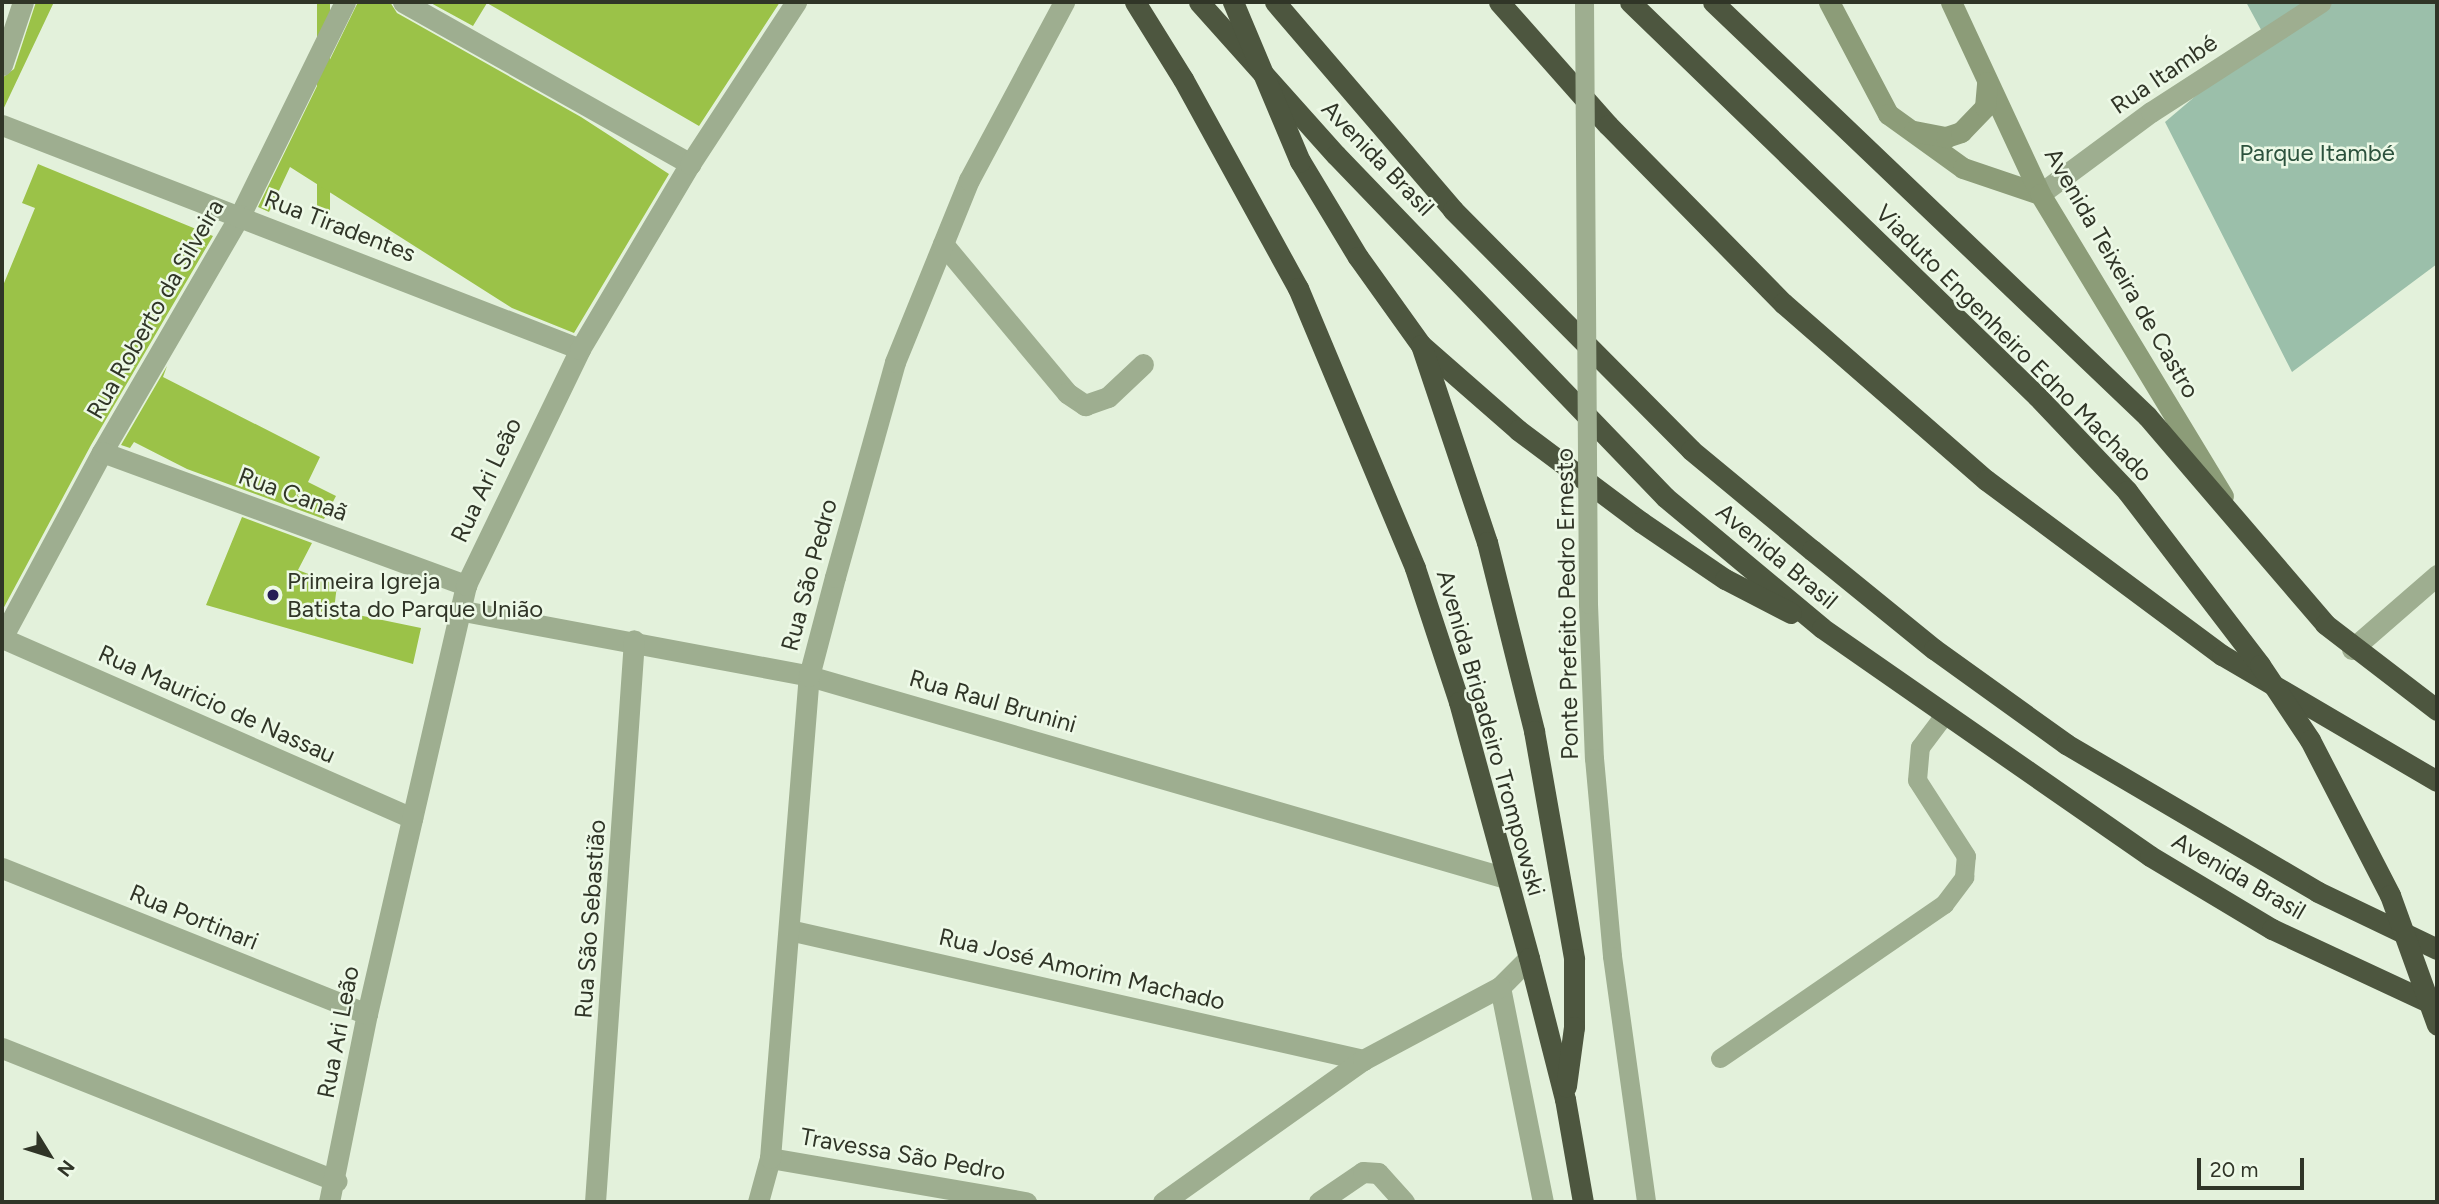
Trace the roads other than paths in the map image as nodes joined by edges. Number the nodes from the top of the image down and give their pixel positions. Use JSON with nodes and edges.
{"nodes":[{"id":1,"x":23,"y":2,"type":"edge"},
{"id":2,"x":345,"y":2,"type":"edge"},
{"id":3,"x":403,"y":2,"type":"edge"},
{"id":4,"x":796,"y":2,"type":"edge"},
{"id":5,"x":1063,"y":2,"type":"edge"},
{"id":6,"x":1135,"y":2,"type":"edge"},
{"id":7,"x":1199,"y":2,"type":"edge"},
{"id":8,"x":1233,"y":2,"type":"edge"},
{"id":9,"x":1275,"y":2,"type":"edge"},
{"id":10,"x":1499,"y":2,"type":"edge"},
{"id":11,"x":1584,"y":2,"type":"edge"},
{"id":12,"x":1630,"y":2,"type":"edge"},
{"id":13,"x":1713,"y":2,"type":"edge"},
{"id":14,"x":1829,"y":2,"type":"edge"},
{"id":15,"x":1951,"y":2,"type":"edge"},
{"id":16,"x":2321,"y":2,"type":"edge"},
{"id":17,"x":2,"y":65,"type":"edge"},
{"id":18,"x":1987,"y":80,"type":"junction"},
{"id":19,"x":1901,"y":124,"type":"junction"},
{"id":20,"x":2,"y":125,"type":"edge"},
{"id":21,"x":690,"y":164,"type":"junction"},
{"id":22,"x":2040,"y":194,"type":"junction"},
{"id":23,"x":240,"y":215,"type":"junction"},
{"id":24,"x":943,"y":244,"type":"junction"},
{"id":25,"x":1421,"y":345,"type":"junction"},
{"id":26,"x":580,"y":349,"type":"junction"},
{"id":27,"x":1143,"y":364,"type":"dead end"},
{"id":28,"x":102,"y":452,"type":"junction"},
{"id":29,"x":2242,"y":526,"type":"junction"},
{"id":30,"x":2437,"y":575,"type":"edge"},
{"id":31,"x":466,"y":585,"type":"junction"},
{"id":32,"x":458,"y":610,"type":"junction"},
{"id":33,"x":1822,"y":628,"type":"junction"},
{"id":34,"x":2,"y":638,"type":"edge"},
{"id":35,"x":634,"y":640,"type":"junction"},
{"id":36,"x":2352,"y":649,"type":"junction"},
{"id":37,"x":810,"y":676,"type":"junction"},
{"id":38,"x":2437,"y":710,"type":"edge"},
{"id":39,"x":1944,"y":715,"type":"junction"},
{"id":40,"x":2437,"y":781,"type":"edge"},
{"id":41,"x":412,"y":818,"type":"junction"},
{"id":42,"x":2,"y":868,"type":"edge"},
{"id":43,"x":1506,"y":878,"type":"junction"},
{"id":44,"x":789,"y":930,"type":"junction"},
{"id":45,"x":2437,"y":949,"type":"edge"},
{"id":46,"x":1529,"y":958,"type":"junction"},
{"id":47,"x":1500,"y":987,"type":"junction"},
{"id":48,"x":2437,"y":1006,"type":"edge"},
{"id":49,"x":367,"y":1014,"type":"junction"},
{"id":50,"x":2437,"y":1025,"type":"edge"},
{"id":51,"x":2,"y":1048,"type":"edge"},
{"id":52,"x":1720,"y":1058,"type":"dead end"},
{"id":53,"x":1363,"y":1060,"type":"junction"},
{"id":54,"x":1565,"y":1099,"type":"junction"},
{"id":55,"x":770,"y":1158,"type":"junction"},
{"id":56,"x":336,"y":1181,"type":"junction"},
{"id":57,"x":329,"y":1202,"type":"edge"},
{"id":58,"x":595,"y":1202,"type":"edge"},
{"id":59,"x":758,"y":1202,"type":"edge"},
{"id":60,"x":1026,"y":1202,"type":"edge"},
{"id":61,"x":1163,"y":1202,"type":"edge"},
{"id":62,"x":1319,"y":1202,"type":"edge"},
{"id":63,"x":1404,"y":1202,"type":"edge"},
{"id":64,"x":1543,"y":1202,"type":"edge"},
{"id":65,"x":1583,"y":1202,"type":"edge"},
{"id":66,"x":1646,"y":1202,"type":"edge"}],
"edges":[{"from":1,"to":17,"type":"street"},
{"from":2,"to":23,"type":"street","name":"Rua Roberto da Silveira"},
{"from":3,"to":21,"type":"street"},
{"from":4,"to":21,"type":"street","name":"Rua Ari Leão"},
{"from":5,"to":24,"type":"street","name":"Rua São Pedro"},
{"from":6,"to":43,"type":"highway","name":"Avenida Brigadeiro Trompowski"},
{"from":7,"to":33,"type":"highway","name":"Avenida Brasil"},
{"from":8,"to":25,"type":"highway","bridge":true},
{"from":9,"to":45,"type":"highway","name":"Avenida Brasil"},
{"from":10,"to":40,"type":"highway"},
{"from":11,"to":66,"type":"lane","name":"Ponte Prefeito Pedro Ernesto","bridge":true},
{"from":12,"to":50,"type":"highway","name":"Viaduto Engenheiro Edno Machado","bridge":true},
{"from":13,"to":29,"type":"highway"},
{"from":14,"to":19,"type":"street"},
{"from":15,"to":18,"type":"street","name":"Avenida Teixeira de Castro"},
{"from":16,"to":22,"type":"street","name":"Rua Itambé"},
{"from":18,"to":19,"type":"street"},
{"from":18,"to":22,"type":"street","name":"Avenida Teixeira de Castro"},
{"from":19,"to":22,"type":"street"},
{"from":20,"to":23,"type":"street","name":"Rua Tiradentes"},
{"from":21,"to":26,"type":"street","name":"Rua Ari Leão"},
{"from":22,"to":29,"type":"street","name":"Avenida Teixeira de Castro"},
{"from":23,"to":26,"type":"street","name":"Rua Tiradentes"},
{"from":23,"to":28,"type":"street","name":"Rua Roberto da Silveira"},
{"from":24,"to":27,"type":"street"},
{"from":24,"to":37,"type":"street","name":"Rua São Pedro"},
{"from":25,"to":33,"type":"highway"},
{"from":25,"to":54,"type":"highway"},
{"from":26,"to":31,"type":"street","name":"Rua Ari Leão"},
{"from":28,"to":31,"type":"street","name":"Rua Canaã"},
{"from":28,"to":34,"type":"street","name":"Rua Roberto da Silveira"},
{"from":29,"to":36,"type":"highway"},
{"from":30,"to":36,"type":"street"},
{"from":31,"to":32,"type":"street","name":"Rua Ari Leão"},
{"from":32,"to":35,"type":"street","name":"Rua Raul Brunini"},
{"from":32,"to":41,"type":"street","name":"Rua Ari Leão"},
{"from":33,"to":39,"type":"highway","name":"Avenida Brasil"},
{"from":34,"to":41,"type":"street","name":"Rua Mauricio de Nassau"},
{"from":35,"to":37,"type":"street","name":"Rua Raul Brunini"},
{"from":35,"to":58,"type":"street","name":"Rua São Sebastião"},
{"from":36,"to":38,"type":"highway"},
{"from":37,"to":43,"type":"street","name":"Rua Raul Brunini"},
{"from":37,"to":44,"type":"street","name":"Rua São Pedro"},
{"from":39,"to":48,"type":"highway","name":"Avenida Brasil"},
{"from":39,"to":52,"type":"lane"},
{"from":41,"to":49,"type":"street","name":"Rua Ari Leão"},
{"from":42,"to":49,"type":"street","name":"Rua Portinari"},
{"from":43,"to":46,"type":"highway","name":"Avenida Brigadeiro Trompowski"},
{"from":44,"to":53,"type":"street","name":"Rua José Amorim Machado"},
{"from":44,"to":55,"type":"street","name":"Rua São Pedro"},
{"from":46,"to":47,"type":"street"},
{"from":46,"to":54,"type":"highway","name":"Avenida Brigadeiro Trompowski"},
{"from":47,"to":53,"type":"street"},
{"from":47,"to":64,"type":"street"},
{"from":49,"to":56,"type":"street","name":"Rua Ari Leão"},
{"from":51,"to":56,"type":"street"},
{"from":53,"to":61,"type":"street"},
{"from":54,"to":65,"type":"highway","name":"Avenida Brigadeiro Trompowski"},
{"from":55,"to":59,"type":"street","name":"Rua São Pedro"},
{"from":55,"to":60,"type":"street","name":"Travessa São Pedro"},
{"from":56,"to":57,"type":"street","name":"Rua Ari Leão"},
{"from":62,"to":63,"type":"street"}]}
